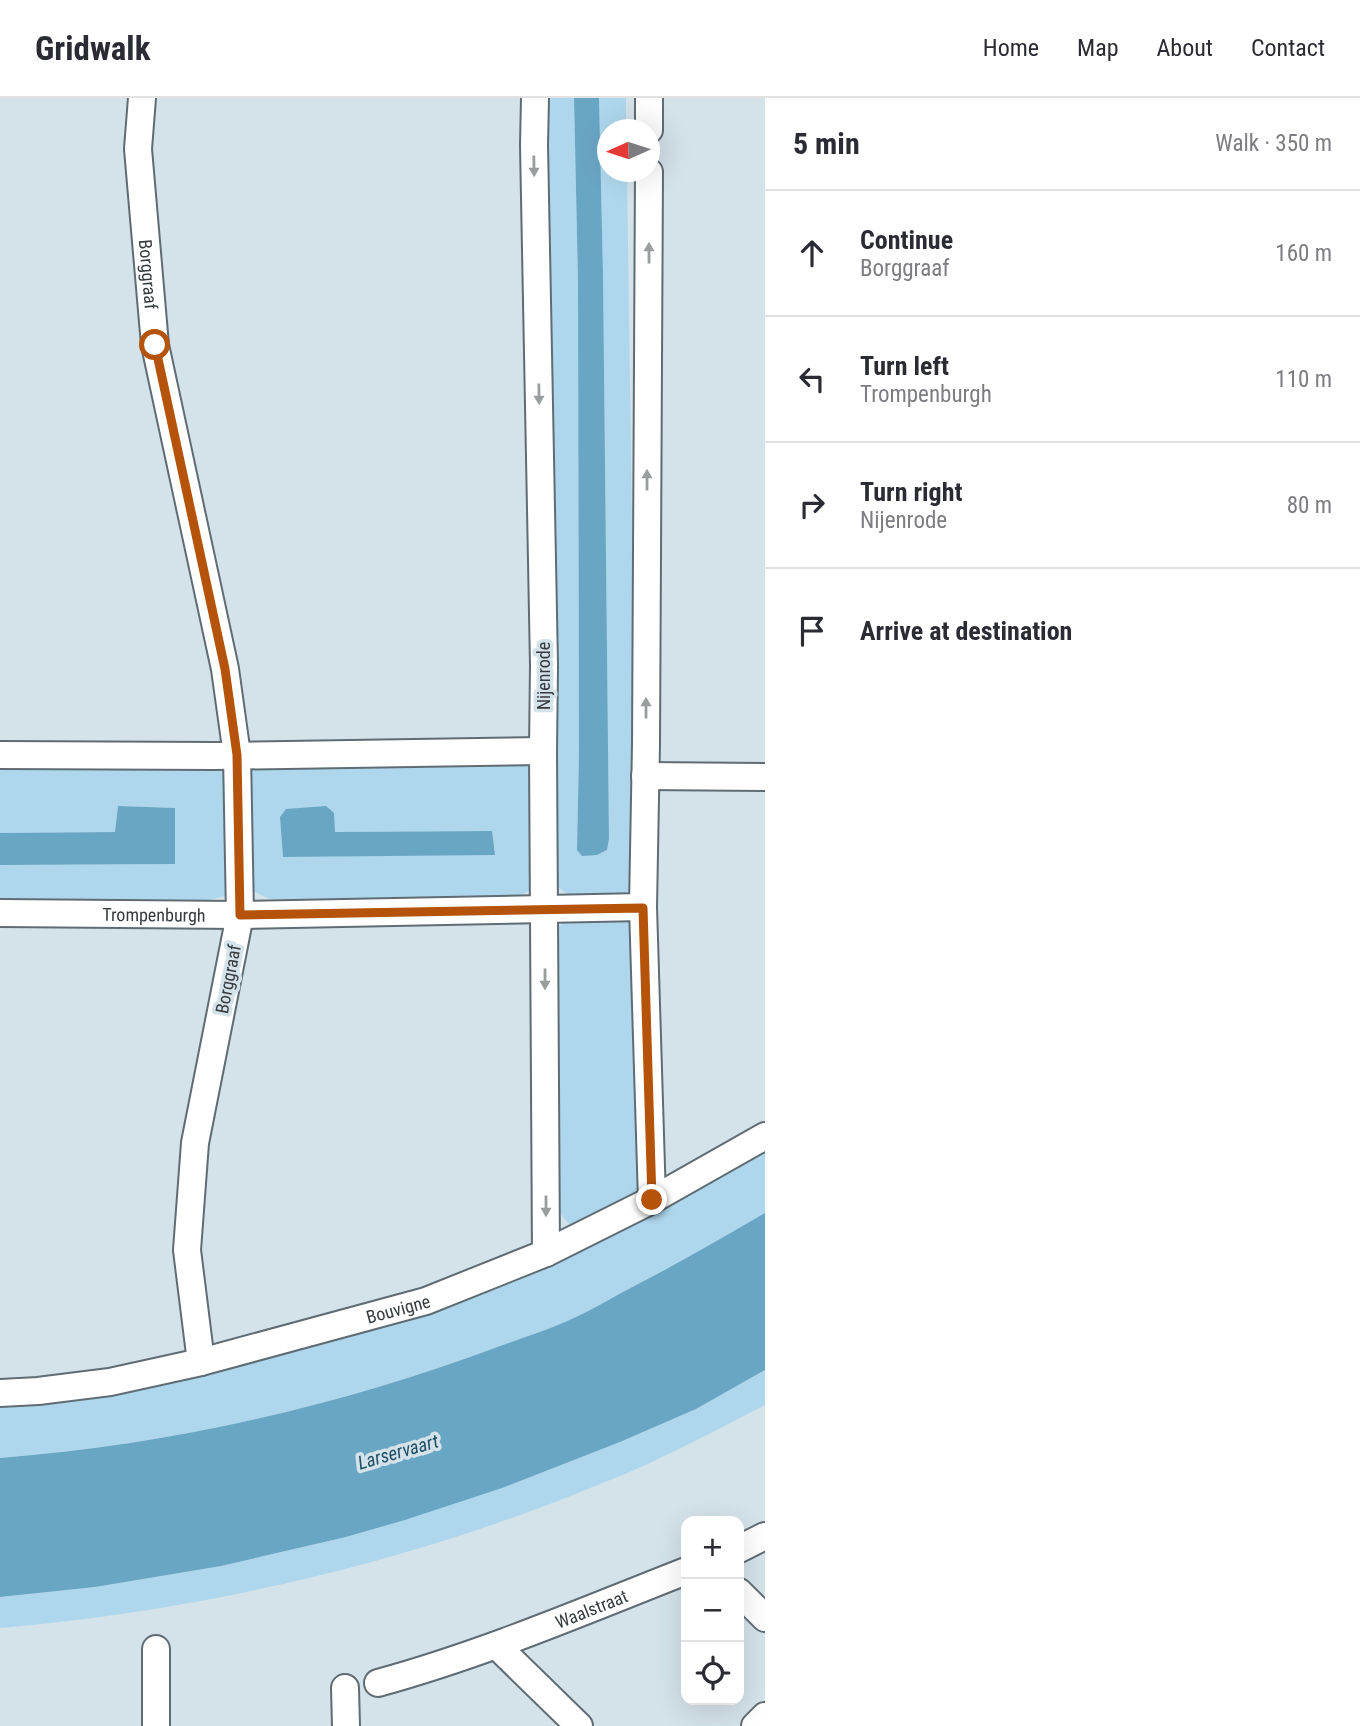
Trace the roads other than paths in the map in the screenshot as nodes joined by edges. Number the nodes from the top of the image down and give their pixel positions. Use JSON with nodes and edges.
{"nodes":[{"id":1,"x":142,"y":98,"type":"edge"},
{"id":2,"x":535,"y":98,"type":"edge"},
{"id":3,"x":649,"y":98,"type":"edge"},
{"id":4,"x":649,"y":119,"type":"edge"},
{"id":5,"x":649,"y":182,"type":"edge"},
{"id":6,"x":543,"y":751,"type":"junction"},
{"id":7,"x":0,"y":755,"type":"edge"},
{"id":8,"x":237,"y":755,"type":"junction"},
{"id":9,"x":646,"y":776,"type":"junction"},
{"id":10,"x":765,"y":777,"type":"edge"},
{"id":11,"x":643,"y":908,"type":"junction"},
{"id":12,"x":544,"y":910,"type":"junction"},
{"id":13,"x":0,"y":913,"type":"edge"},
{"id":14,"x":240,"y":915,"type":"junction"},
{"id":15,"x":765,"y":1136,"type":"edge"},
{"id":16,"x":652,"y":1200,"type":"junction"},
{"id":17,"x":546,"y":1253,"type":"junction"},
{"id":18,"x":201,"y":1362,"type":"junction"},
{"id":19,"x":0,"y":1393,"type":"edge"},
{"id":20,"x":765,"y":1536,"type":"edge"},
{"id":21,"x":744,"y":1546,"type":"edge"},
{"id":22,"x":681,"y":1573,"type":"edge"},
{"id":23,"x":744,"y":1597,"type":"edge"},
{"id":24,"x":765,"y":1618,"type":"edge"},
{"id":25,"x":497,"y":1646,"type":"junction"},
{"id":26,"x":156,"y":1649,"type":"dead end"},
{"id":27,"x":378,"y":1684,"type":"dead end"},
{"id":28,"x":345,"y":1688,"type":"dead end"},
{"id":29,"x":765,"y":1716,"type":"edge"},
{"id":30,"x":156,"y":1726,"type":"edge"},
{"id":31,"x":346,"y":1726,"type":"edge"},
{"id":32,"x":579,"y":1726,"type":"edge"},
{"id":33,"x":755,"y":1726,"type":"edge"}],
"edges":[{"from":1,"to":8,"type":"street","name":"Borggraaf"},
{"from":2,"to":6,"type":"street","name":"Nijenrode","one_way":true},
{"from":3,"to":4,"type":"street"},
{"from":9,"to":5,"type":"street","one_way":true},
{"from":6,"to":8,"type":"street"},
{"from":6,"to":12,"type":"street","name":"Nijenrode"},
{"from":7,"to":8,"type":"street"},
{"from":8,"to":14,"type":"street","name":"Borggraaf"},
{"from":9,"to":10,"type":"street"},
{"from":9,"to":11,"type":"street"},
{"from":11,"to":12,"type":"street","name":"Trompenburgh"},
{"from":11,"to":16,"type":"street"},
{"from":12,"to":14,"type":"street","name":"Trompenburgh"},
{"from":12,"to":17,"type":"street","name":"Nijenrode","one_way":true},
{"from":13,"to":14,"type":"street","name":"Trompenburgh"},
{"from":14,"to":18,"type":"street","name":"Borggraaf"},
{"from":15,"to":16,"type":"street","name":"Bouvigne"},
{"from":16,"to":17,"type":"street","name":"Bouvigne"},
{"from":17,"to":18,"type":"street","name":"Bouvigne"},
{"from":18,"to":19,"type":"street","name":"Bouvigne"},
{"from":20,"to":21,"type":"street"},
{"from":22,"to":25,"type":"street","name":"Waalstraat"},
{"from":23,"to":24,"type":"street"},
{"from":25,"to":27,"type":"street","name":"Waalstraat"},
{"from":25,"to":32,"type":"street"},
{"from":26,"to":30,"type":"street"},
{"from":28,"to":31,"type":"street"},
{"from":29,"to":33,"type":"street"}]}
